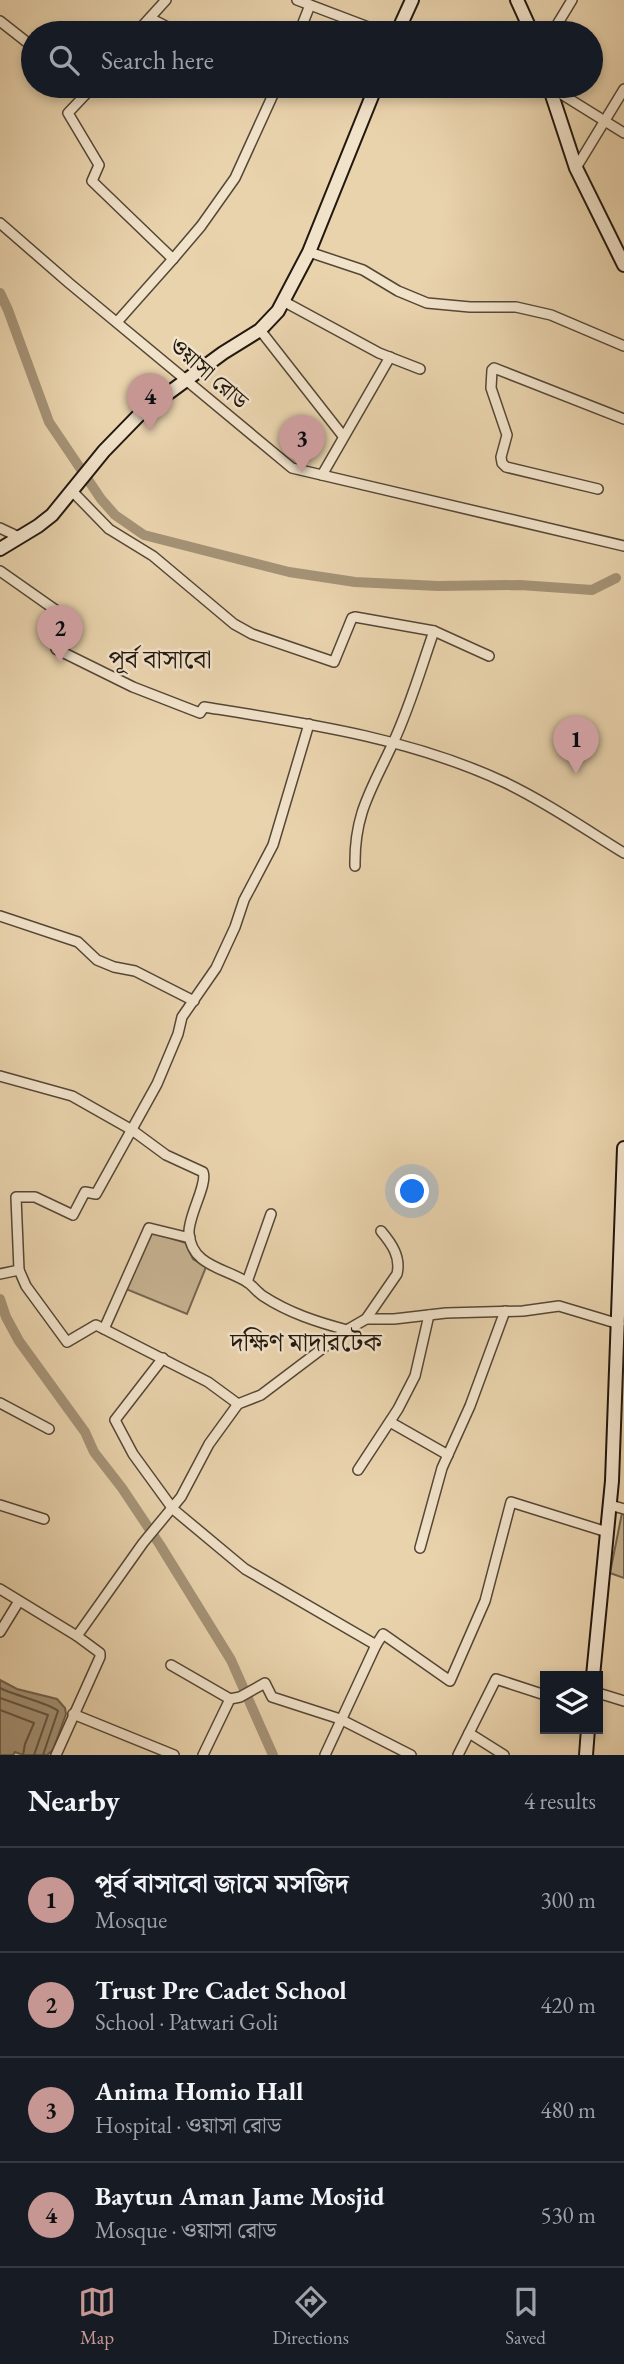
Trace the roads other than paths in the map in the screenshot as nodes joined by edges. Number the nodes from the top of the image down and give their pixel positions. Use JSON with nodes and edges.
{"nodes":[{"id":1,"x":166,"y":0,"type":"edge"},
{"id":2,"x":298,"y":0,"type":"edge"},
{"id":3,"x":412,"y":0,"type":"edge"},
{"id":4,"x":517,"y":0,"type":"edge"},
{"id":5,"x":572,"y":0,"type":"edge"},
{"id":6,"x":310,"y":5,"type":"junction"},
{"id":7,"x":150,"y":18,"type":"junction"},
{"id":8,"x":0,"y":21,"type":"edge"},
{"id":9,"x":147,"y":21,"type":"edge"},
{"id":10,"x":156,"y":21,"type":"edge"},
{"id":11,"x":304,"y":21,"type":"edge"},
{"id":12,"x":352,"y":21,"type":"edge"},
{"id":13,"x":402,"y":21,"type":"edge"},
{"id":14,"x":527,"y":21,"type":"edge"},
{"id":15,"x":559,"y":21,"type":"edge"},
{"id":16,"x":21,"y":38,"type":"edge"},
{"id":17,"x":624,"y":89,"type":"edge"},
{"id":18,"x":82,"y":98,"type":"edge"},
{"id":19,"x":272,"y":98,"type":"edge"},
{"id":20,"x":371,"y":98,"type":"edge"},
{"id":21,"x":553,"y":98,"type":"edge"},
{"id":22,"x":568,"y":98,"type":"edge"},
{"id":23,"x":604,"y":121,"type":"junction"},
{"id":24,"x":624,"y":133,"type":"edge"},
{"id":25,"x":576,"y":168,"type":"junction"},
{"id":26,"x":0,"y":223,"type":"edge"},
{"id":27,"x":309,"y":252,"type":"junction"},
{"id":28,"x":173,"y":259,"type":"junction"},
{"id":29,"x":624,"y":264,"type":"edge"},
{"id":30,"x":283,"y":301,"type":"junction"},
{"id":31,"x":117,"y":322,"type":"junction"},
{"id":32,"x":260,"y":330,"type":"junction"},
{"id":33,"x":624,"y":346,"type":"edge"},
{"id":34,"x":390,"y":357,"type":"junction"},
{"id":35,"x":420,"y":369,"type":"dead end"},
{"id":36,"x":187,"y":380,"type":"junction"},
{"id":37,"x":624,"y":419,"type":"edge"},
{"id":38,"x":343,"y":436,"type":"junction"},
{"id":39,"x":322,"y":475,"type":"junction"},
{"id":40,"x":76,"y":484,"type":"junction"},
{"id":41,"x":598,"y":489,"type":"dead end"},
{"id":42,"x":0,"y":528,"type":"edge"},
{"id":43,"x":19,"y":537,"type":"junction"},
{"id":44,"x":624,"y":546,"type":"edge"},
{"id":45,"x":0,"y":549,"type":"edge"},
{"id":46,"x":0,"y":571,"type":"edge"},
{"id":47,"x":435,"y":631,"type":"junction"},
{"id":48,"x":489,"y":656,"type":"dead end"},
{"id":49,"x":309,"y":724,"type":"junction"},
{"id":50,"x":394,"y":743,"type":"junction"},
{"id":51,"x":624,"y":853,"type":"edge"},
{"id":52,"x":355,"y":866,"type":"dead end"},
{"id":53,"x":0,"y":916,"type":"edge"},
{"id":54,"x":194,"y":1001,"type":"junction"},
{"id":55,"x":0,"y":1076,"type":"edge"},
{"id":56,"x":132,"y":1130,"type":"junction"},
{"id":57,"x":624,"y":1149,"type":"edge"},
{"id":58,"x":271,"y":1214,"type":"dead end"},
{"id":59,"x":381,"y":1231,"type":"dead end"},
{"id":60,"x":190,"y":1238,"type":"junction"},
{"id":61,"x":623,"y":1255,"type":"edge"},
{"id":62,"x":19,"y":1270,"type":"junction"},
{"id":63,"x":0,"y":1274,"type":"edge"},
{"id":64,"x":247,"y":1282,"type":"junction"},
{"id":65,"x":622,"y":1296,"type":"edge"},
{"id":66,"x":505,"y":1311,"type":"junction"},
{"id":67,"x":429,"y":1315,"type":"junction"},
{"id":68,"x":366,"y":1319,"type":"junction"},
{"id":69,"x":619,"y":1324,"type":"junction"},
{"id":70,"x":104,"y":1329,"type":"junction"},
{"id":71,"x":347,"y":1330,"type":"junction"},
{"id":72,"x":163,"y":1358,"type":"junction"},
{"id":73,"x":0,"y":1403,"type":"edge"},
{"id":74,"x":238,"y":1404,"type":"junction"},
{"id":75,"x":390,"y":1422,"type":"junction"},
{"id":76,"x":48,"y":1429,"type":"dead end"},
{"id":77,"x":448,"y":1455,"type":"junction"},
{"id":78,"x":358,"y":1470,"type":"dead end"},
{"id":79,"x":0,"y":1505,"type":"edge"},
{"id":80,"x":610,"y":1505,"type":"junction"},
{"id":81,"x":173,"y":1509,"type":"junction"},
{"id":82,"x":624,"y":1509,"type":"edge"},
{"id":83,"x":44,"y":1519,"type":"dead end"},
{"id":84,"x":607,"y":1532,"type":"junction"},
{"id":85,"x":420,"y":1548,"type":"dead end"},
{"id":86,"x":0,"y":1589,"type":"edge"},
{"id":87,"x":19,"y":1601,"type":"junction"},
{"id":88,"x":0,"y":1632,"type":"edge"},
{"id":89,"x":77,"y":1636,"type":"junction"},
{"id":90,"x":376,"y":1645,"type":"junction"},
{"id":91,"x":171,"y":1665,"type":"dead end"},
{"id":92,"x":593,"y":1671,"type":"edge"},
{"id":93,"x":540,"y":1693,"type":"edge"},
{"id":94,"x":603,"y":1695,"type":"edge"},
{"id":95,"x":235,"y":1698,"type":"junction"},
{"id":96,"x":624,"y":1701,"type":"edge"},
{"id":97,"x":73,"y":1714,"type":"junction"},
{"id":98,"x":340,"y":1720,"type":"junction"},
{"id":99,"x":469,"y":1733,"type":"junction"},
{"id":100,"x":588,"y":1734,"type":"edge"},
{"id":101,"x":56,"y":1755,"type":"edge"},
{"id":102,"x":174,"y":1755,"type":"edge"},
{"id":103,"x":203,"y":1755,"type":"edge"},
{"id":104,"x":325,"y":1755,"type":"edge"},
{"id":105,"x":411,"y":1755,"type":"edge"},
{"id":106,"x":458,"y":1755,"type":"edge"},
{"id":107,"x":504,"y":1755,"type":"edge"},
{"id":108,"x":586,"y":1755,"type":"edge"}],
"edges":[{"from":1,"to":7,"type":"street"},
{"from":2,"to":6,"type":"street"},
{"from":3,"to":13,"type":"street"},
{"from":4,"to":14,"type":"street"},
{"from":5,"to":15,"type":"street"},
{"from":6,"to":11,"type":"street"},
{"from":6,"to":12,"type":"street"},
{"from":7,"to":9,"type":"street"},
{"from":7,"to":10,"type":"street"},
{"from":8,"to":16,"type":"street"},
{"from":17,"to":23,"type":"street"},
{"from":18,"to":28,"type":"street"},
{"from":19,"to":28,"type":"street"},
{"from":20,"to":27,"type":"street"},
{"from":21,"to":25,"type":"street"},
{"from":22,"to":23,"type":"street"},
{"from":23,"to":24,"type":"street"},
{"from":23,"to":25,"type":"street"},
{"from":25,"to":29,"type":"street"},
{"from":26,"to":31,"type":"street","name":"ওয়াসা রোড"},
{"from":27,"to":30,"type":"street"},
{"from":27,"to":33,"type":"street"},
{"from":28,"to":31,"type":"street"},
{"from":30,"to":32,"type":"street"},
{"from":30,"to":34,"type":"street"},
{"from":31,"to":36,"type":"street","name":"ওয়াসা রোড"},
{"from":32,"to":36,"type":"street"},
{"from":32,"to":38,"type":"street"},
{"from":34,"to":35,"type":"street"},
{"from":34,"to":38,"type":"street"},
{"from":36,"to":39,"type":"street","name":"ওয়াসা রোড"},
{"from":36,"to":40,"type":"street"},
{"from":37,"to":41,"type":"street"},
{"from":38,"to":39,"type":"street"},
{"from":39,"to":44,"type":"street","name":"ওয়াসা রোড"},
{"from":40,"to":43,"type":"street"},
{"from":40,"to":47,"type":"street"},
{"from":42,"to":43,"type":"street"},
{"from":43,"to":45,"type":"street"},
{"from":46,"to":49,"type":"street"},
{"from":47,"to":48,"type":"street"},
{"from":47,"to":50,"type":"street"},
{"from":49,"to":50,"type":"street"},
{"from":49,"to":54,"type":"street"},
{"from":50,"to":51,"type":"street"},
{"from":50,"to":52,"type":"street"},
{"from":53,"to":54,"type":"street"},
{"from":54,"to":56,"type":"street"},
{"from":55,"to":56,"type":"street"},
{"from":56,"to":60,"type":"street"},
{"from":56,"to":62,"type":"street"},
{"from":57,"to":61,"type":"street"},
{"from":58,"to":64,"type":"street"},
{"from":59,"to":68,"type":"street"},
{"from":60,"to":64,"type":"street"},
{"from":60,"to":70,"type":"street"},
{"from":61,"to":65,"type":"street"},
{"from":62,"to":63,"type":"street"},
{"from":62,"to":70,"type":"street"},
{"from":64,"to":71,"type":"street"},
{"from":65,"to":69,"type":"street"},
{"from":66,"to":67,"type":"street"},
{"from":66,"to":69,"type":"street"},
{"from":66,"to":77,"type":"street"},
{"from":67,"to":68,"type":"street"},
{"from":67,"to":75,"type":"street"},
{"from":68,"to":71,"type":"street"},
{"from":69,"to":80,"type":"street"},
{"from":70,"to":72,"type":"street"},
{"from":71,"to":74,"type":"street"},
{"from":72,"to":74,"type":"street"},
{"from":72,"to":81,"type":"street"},
{"from":73,"to":76,"type":"street"},
{"from":74,"to":81,"type":"street"},
{"from":75,"to":77,"type":"street"},
{"from":75,"to":78,"type":"street"},
{"from":77,"to":85,"type":"street"},
{"from":79,"to":83,"type":"street"},
{"from":80,"to":82,"type":"street"},
{"from":80,"to":84,"type":"street"},
{"from":81,"to":89,"type":"street"},
{"from":81,"to":90,"type":"street"},
{"from":84,"to":90,"type":"street"},
{"from":84,"to":92,"type":"street"},
{"from":86,"to":87,"type":"street"},
{"from":87,"to":88,"type":"street"},
{"from":87,"to":89,"type":"street"},
{"from":89,"to":97,"type":"street"},
{"from":90,"to":98,"type":"street"},
{"from":91,"to":95,"type":"street"},
{"from":93,"to":99,"type":"street"},
{"from":94,"to":96,"type":"street"},
{"from":95,"to":98,"type":"street"},
{"from":95,"to":103,"type":"street"},
{"from":97,"to":101,"type":"street"},
{"from":97,"to":102,"type":"street"},
{"from":98,"to":104,"type":"street"},
{"from":98,"to":105,"type":"street"},
{"from":99,"to":106,"type":"street"},
{"from":99,"to":107,"type":"street"},
{"from":100,"to":108,"type":"street"}]}
